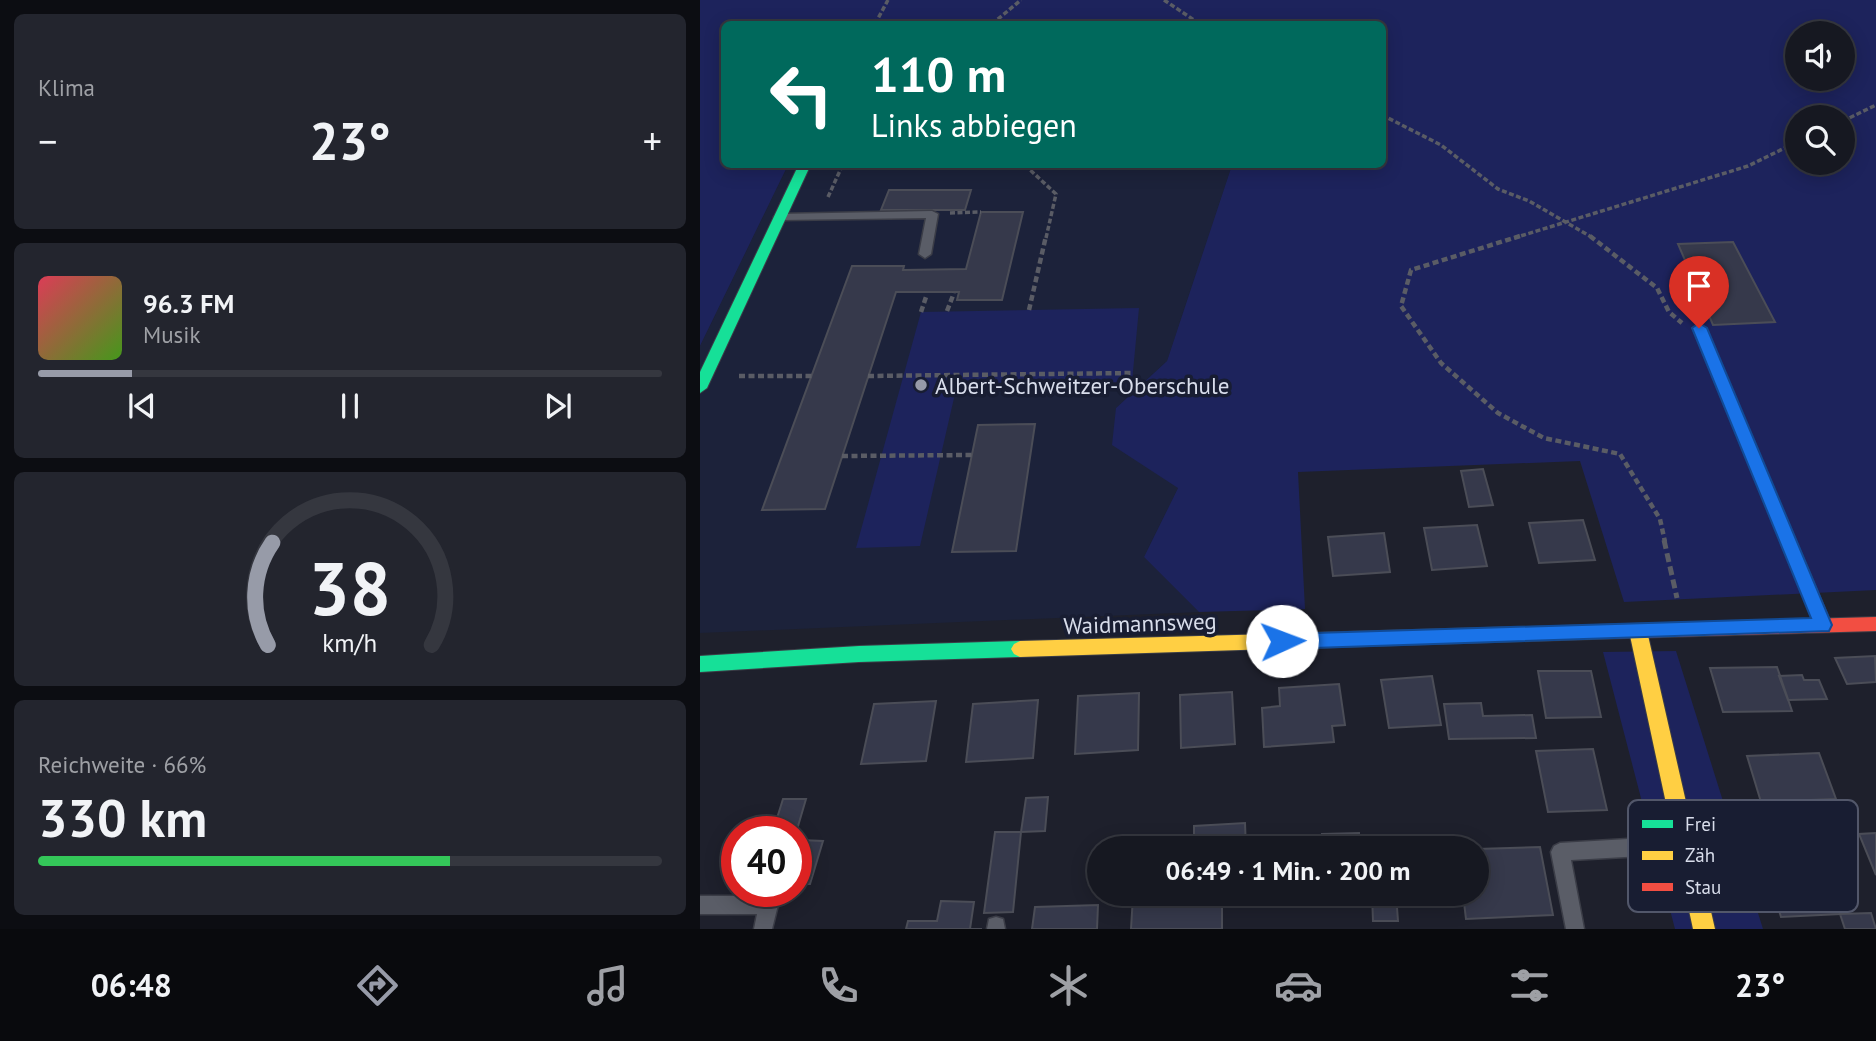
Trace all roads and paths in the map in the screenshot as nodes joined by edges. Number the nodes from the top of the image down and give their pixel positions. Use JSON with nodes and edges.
{"nodes":[{"id":1,"x":888,"y":0,"type":"edge"},
{"id":2,"x":1021,"y":0,"type":"edge"},
{"id":3,"x":1164,"y":0,"type":"edge"},
{"id":4,"x":877,"y":21,"type":"edge"},
{"id":5,"x":996,"y":21,"type":"edge"},
{"id":6,"x":1196,"y":21,"type":"edge"},
{"id":7,"x":1876,"y":105,"type":"edge"},
{"id":8,"x":1855,"y":115,"type":"edge"},
{"id":9,"x":1386,"y":117,"type":"edge"},
{"id":10,"x":1785,"y":148,"type":"edge"},
{"id":11,"x":803,"y":168,"type":"edge"},
{"id":12,"x":841,"y":168,"type":"edge"},
{"id":13,"x":1028,"y":168,"type":"edge"},
{"id":14,"x":981,"y":212,"type":"dead end"},
{"id":15,"x":932,"y":214,"type":"junction"},
{"id":16,"x":780,"y":217,"type":"junction"},
{"id":17,"x":819,"y":217,"type":"junction"},
{"id":18,"x":1563,"y":222,"type":"junction"},
{"id":19,"x":925,"y":254,"type":"dead end"},
{"id":20,"x":954,"y":293,"type":"dead end"},
{"id":21,"x":926,"y":297,"type":"dead end"},
{"id":22,"x":1029,"y":310,"type":"dead end"},
{"id":23,"x":947,"y":311,"type":"dead end"},
{"id":24,"x":920,"y":312,"type":"dead end"},
{"id":25,"x":1699,"y":328,"type":"dead end"},
{"id":26,"x":1708,"y":347,"type":"junction"},
{"id":27,"x":1133,"y":373,"type":"dead end"},
{"id":28,"x":811,"y":376,"type":"dead end"},
{"id":29,"x":868,"y":376,"type":"dead end"},
{"id":30,"x":703,"y":382,"type":"edge"},
{"id":31,"x":972,"y":455,"type":"dead end"},
{"id":32,"x":842,"y":456,"type":"dead end"},
{"id":33,"x":1876,"y":624,"type":"edge"},
{"id":34,"x":1823,"y":625,"type":"junction"},
{"id":35,"x":1684,"y":629,"type":"junction"},
{"id":36,"x":1638,"y":631,"type":"junction"},
{"id":37,"x":700,"y":664,"type":"edge"},
{"id":38,"x":1677,"y":800,"type":"edge"},
{"id":39,"x":1628,"y":848,"type":"edge"},
{"id":40,"x":700,"y":905,"type":"edge"},
{"id":41,"x":763,"y":929,"type":"edge"},
{"id":42,"x":1575,"y":929,"type":"edge"}],
"edges":[{"from":1,"to":4,"type":"path"},
{"from":2,"to":5,"type":"path"},
{"from":3,"to":6,"type":"path"},
{"from":7,"to":8,"type":"path"},
{"from":9,"to":18,"type":"path"},
{"from":10,"to":18,"type":"path"},
{"from":11,"to":16,"type":"street"},
{"from":12,"to":17,"type":"path"},
{"from":13,"to":22,"type":"path"},
{"from":14,"to":15,"type":"path"},
{"from":15,"to":17,"type":"lane"},
{"from":15,"to":19,"type":"lane"},
{"from":16,"to":17,"type":"lane"},
{"from":16,"to":30,"type":"street"},
{"from":18,"to":26,"type":"path"},
{"from":18,"to":35,"type":"path"},
{"from":20,"to":23,"type":"path"},
{"from":21,"to":24,"type":"path"},
{"from":25,"to":26,"type":"lane"},
{"from":26,"to":34,"type":"lane"},
{"from":27,"to":29,"type":"path"},
{"from":28,"to":30,"type":"path"},
{"from":31,"to":32,"type":"path"},
{"from":33,"to":34,"type":"street","name":"Waidmannsweg"},
{"from":34,"to":35,"type":"street","name":"Waidmannsweg"},
{"from":35,"to":36,"type":"street","name":"Waidmannsweg"},
{"from":36,"to":37,"type":"street","name":"Waidmannsweg"},
{"from":36,"to":38,"type":"street"},
{"from":39,"to":42,"type":"lane"},
{"from":40,"to":41,"type":"lane"}]}
